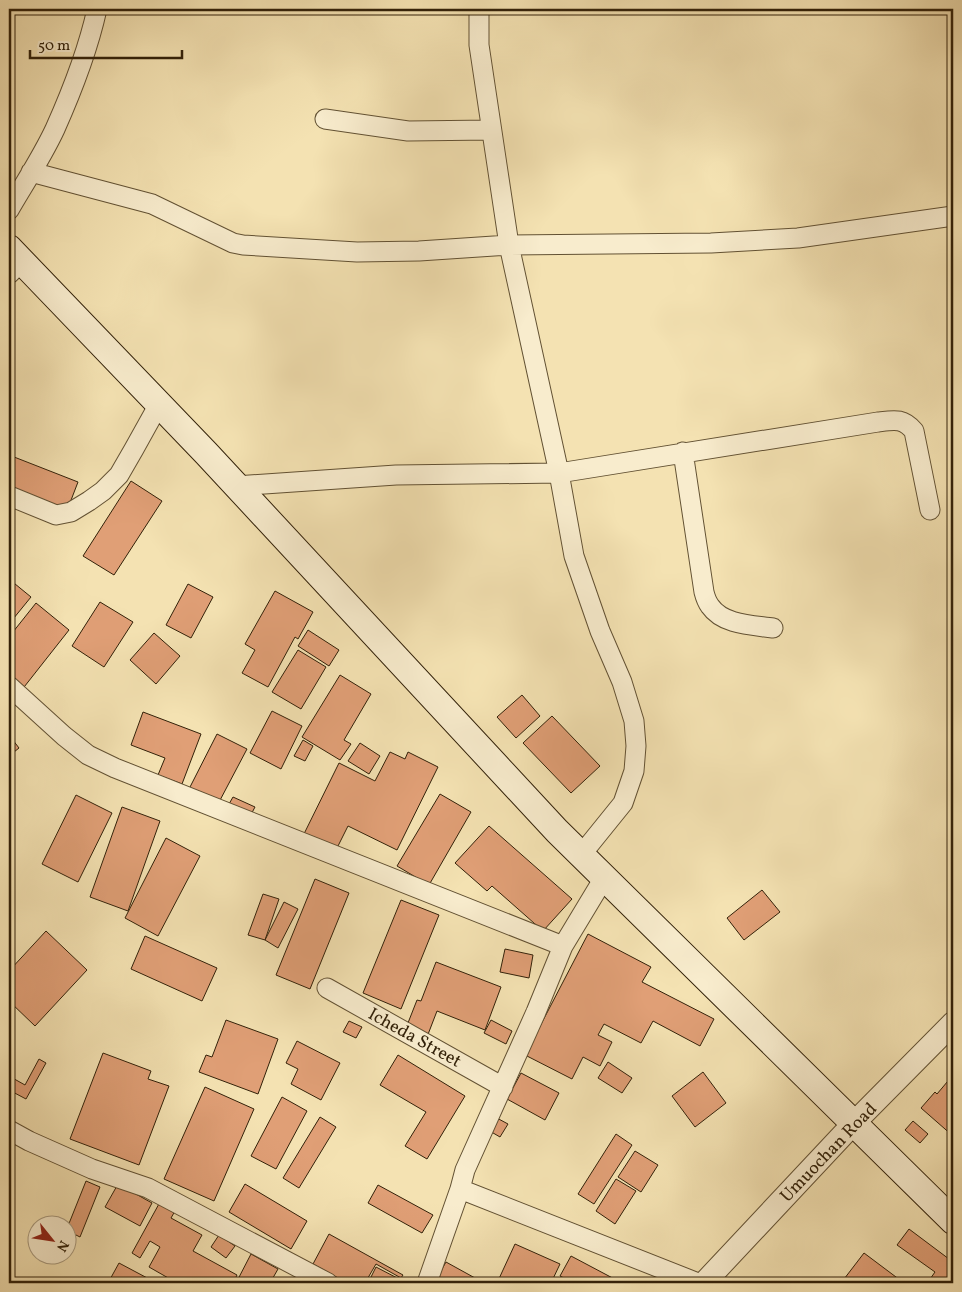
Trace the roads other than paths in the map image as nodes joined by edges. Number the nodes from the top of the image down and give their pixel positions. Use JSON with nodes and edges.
{"nodes":[{"id":1,"x":97,"y":9,"type":"edge"},
{"id":2,"x":480,"y":9,"type":"edge"},
{"id":3,"x":325,"y":119,"type":"dead end"},
{"id":4,"x":491,"y":130,"type":"junction"},
{"id":5,"x":31,"y":172,"type":"junction"},
{"id":6,"x":9,"y":210,"type":"edge"},
{"id":7,"x":953,"y":216,"type":"edge"},
{"id":8,"x":509,"y":245,"type":"junction"},
{"id":9,"x":13,"y":261,"type":"edge"},
{"id":10,"x":159,"y":404,"type":"junction"},
{"id":11,"x":684,"y":452,"type":"junction"},
{"id":12,"x":559,"y":473,"type":"junction"},
{"id":13,"x":236,"y":486,"type":"junction"},
{"id":14,"x":12,"y":497,"type":"dead end"},
{"id":15,"x":930,"y":510,"type":"dead end"},
{"id":16,"x":773,"y":628,"type":"dead end"},
{"id":17,"x":9,"y":686,"type":"edge"},
{"id":18,"x":581,"y":855,"type":"junction"},
{"id":19,"x":604,"y":878,"type":"junction"},
{"id":20,"x":562,"y":946,"type":"junction"},
{"id":21,"x":327,"y":988,"type":"dead end"},
{"id":22,"x":953,"y":1023,"type":"edge"},
{"id":23,"x":503,"y":1087,"type":"junction"},
{"id":24,"x":854,"y":1123,"type":"junction"},
{"id":25,"x":9,"y":1130,"type":"edge"},
{"id":26,"x":460,"y":1189,"type":"junction"},
{"id":27,"x":953,"y":1221,"type":"edge"},
{"id":28,"x":328,"y":1283,"type":"edge"},
{"id":29,"x":427,"y":1283,"type":"edge"},
{"id":30,"x":698,"y":1283,"type":"edge"},
{"id":31,"x":704,"y":1283,"type":"edge"}],
"edges":[{"from":1,"to":5,"type":"street"},
{"from":2,"to":4,"type":"street"},
{"from":3,"to":4,"type":"street"},
{"from":4,"to":8,"type":"street"},
{"from":5,"to":6,"type":"street"},
{"from":5,"to":8,"type":"street"},
{"from":7,"to":8,"type":"street"},
{"from":8,"to":12,"type":"street"},
{"from":9,"to":10,"type":"main road"},
{"from":10,"to":13,"type":"main road"},
{"from":10,"to":14,"type":"street"},
{"from":11,"to":12,"type":"street"},
{"from":11,"to":15,"type":"street"},
{"from":11,"to":16,"type":"street"},
{"from":12,"to":13,"type":"street"},
{"from":12,"to":18,"type":"street"},
{"from":13,"to":18,"type":"main road"},
{"from":17,"to":20,"type":"street"},
{"from":18,"to":19,"type":"main road"},
{"from":19,"to":20,"type":"street"},
{"from":19,"to":24,"type":"main road"},
{"from":20,"to":23,"type":"street"},
{"from":21,"to":23,"type":"street","name":"Icheda Street"},
{"from":22,"to":24,"type":"street","name":"Umuochan Road"},
{"from":23,"to":26,"type":"street"},
{"from":24,"to":27,"type":"main road"},
{"from":24,"to":31,"type":"street","name":"Umuochan Road"},
{"from":25,"to":28,"type":"street"},
{"from":26,"to":29,"type":"street"},
{"from":26,"to":30,"type":"street"}]}
